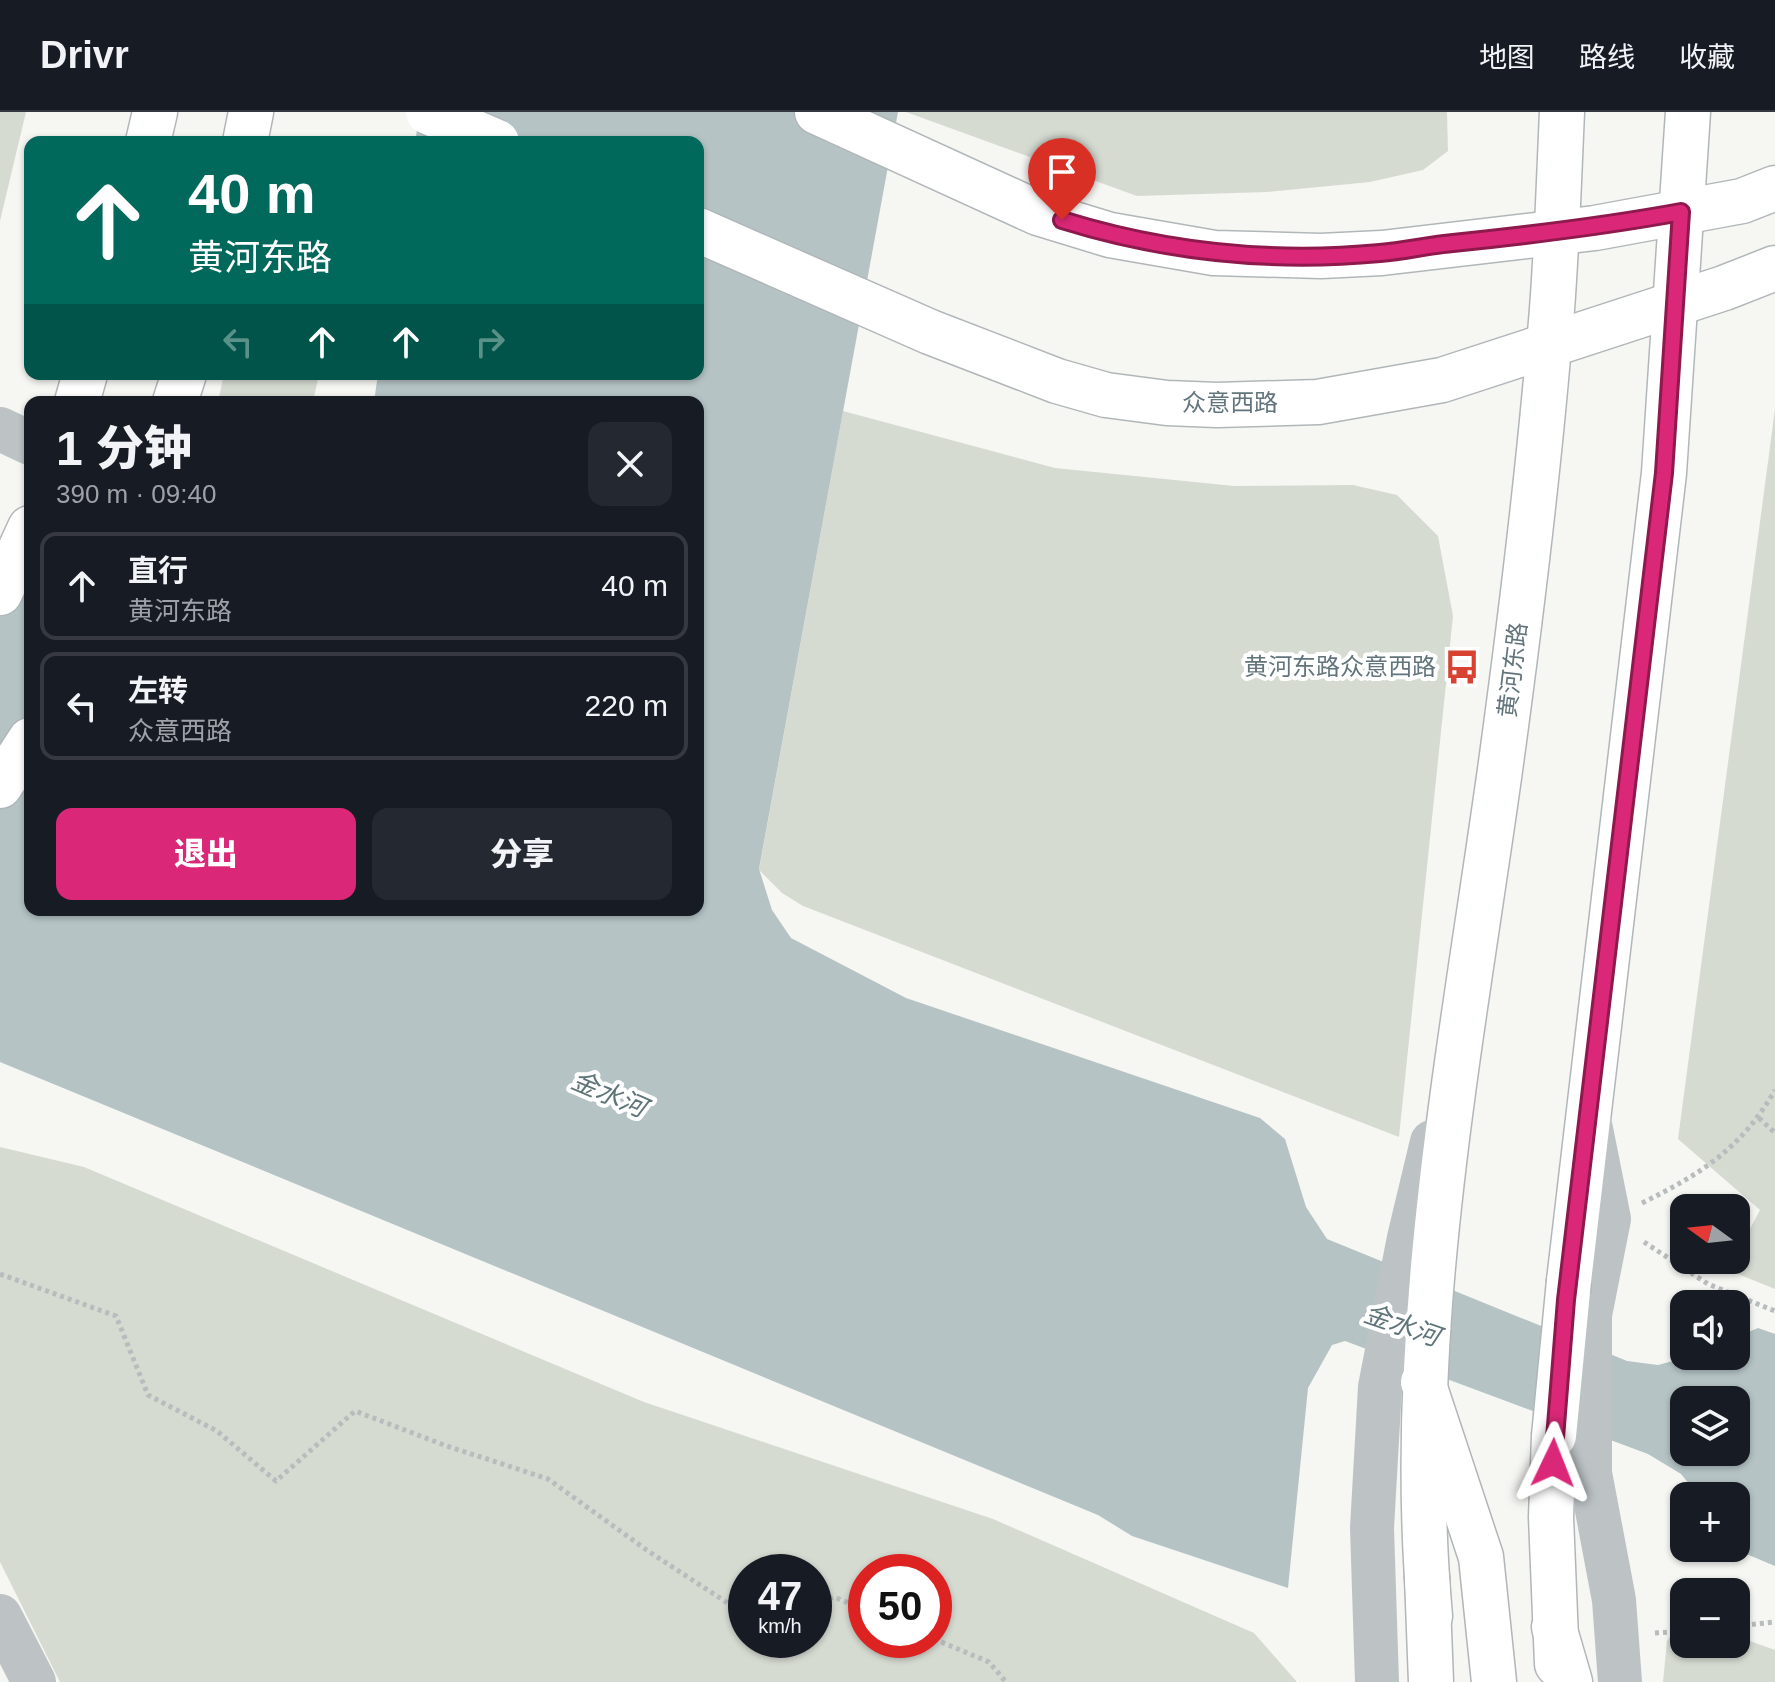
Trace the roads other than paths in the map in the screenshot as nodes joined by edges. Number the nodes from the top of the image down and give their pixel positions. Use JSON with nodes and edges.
{"nodes":[{"id":1,"x":155,"y":112,"type":"edge"},
{"id":2,"x":251,"y":112,"type":"edge"},
{"id":3,"x":428,"y":112,"type":"edge"},
{"id":4,"x":817,"y":112,"type":"edge"},
{"id":5,"x":1562,"y":112,"type":"edge"},
{"id":6,"x":1688,"y":112,"type":"edge"},
{"id":7,"x":149,"y":136,"type":"edge"},
{"id":8,"x":246,"y":136,"type":"edge"},
{"id":9,"x":483,"y":136,"type":"edge"},
{"id":10,"x":1775,"y":188,"type":"edge"},
{"id":11,"x":1681,"y":212,"type":"junction"},
{"id":12,"x":1556,"y":232,"type":"junction"},
{"id":13,"x":704,"y":233,"type":"edge"},
{"id":14,"x":1775,"y":268,"type":"edge"},
{"id":15,"x":1675,"y":304,"type":"junction"},
{"id":16,"x":1549,"y":346,"type":"junction"},
{"id":17,"x":0,"y":429,"type":"edge"},
{"id":18,"x":24,"y":440,"type":"edge"},
{"id":19,"x":24,"y":541,"type":"edge"},
{"id":20,"x":0,"y":593,"type":"edge"},
{"id":21,"x":24,"y":749,"type":"edge"},
{"id":22,"x":0,"y":786,"type":"edge"},
{"id":23,"x":1589,"y":1120,"type":"junction"},
{"id":24,"x":1424,"y":1232,"type":"junction"},
{"id":25,"x":1579,"y":1298,"type":"junction"},
{"id":26,"x":1423,"y":1382,"type":"junction"},
{"id":27,"x":0,"y":1616,"type":"edge"},
{"id":28,"x":1554,"y":1627,"type":"junction"},
{"id":29,"x":34,"y":1682,"type":"edge"},
{"id":30,"x":1377,"y":1682,"type":"edge"},
{"id":31,"x":1434,"y":1682,"type":"edge"},
{"id":32,"x":1494,"y":1682,"type":"edge"},
{"id":33,"x":1559,"y":1682,"type":"edge"},
{"id":34,"x":1570,"y":1682,"type":"edge"},
{"id":35,"x":1620,"y":1682,"type":"edge"}],
"edges":[{"from":1,"to":7,"type":"main road"},
{"from":2,"to":8,"type":"main road"},
{"from":3,"to":9,"type":"main road","bridge":true},
{"from":4,"to":12,"type":"main road"},
{"from":5,"to":12,"type":"main road","name":"黄河东路"},
{"from":6,"to":11,"type":"main road"},
{"from":10,"to":11,"type":"main road"},
{"from":11,"to":12,"type":"main road"},
{"from":11,"to":15,"type":"main road"},
{"from":12,"to":16,"type":"main road","name":"黄河东路"},
{"from":13,"to":16,"type":"main road","name":"众意西路"},
{"from":14,"to":15,"type":"main road","name":"众意西路"},
{"from":15,"to":16,"type":"main road","name":"众意西路"},
{"from":15,"to":23,"type":"main road"},
{"from":16,"to":24,"type":"main road","name":"黄河东路"},
{"from":17,"to":18,"type":"street"},
{"from":19,"to":20,"type":"main road"},
{"from":21,"to":22,"type":"main road"},
{"from":23,"to":25,"type":"main road"},
{"from":23,"to":25,"type":"street"},
{"from":24,"to":26,"type":"main road","name":"黄河东路"},
{"from":24,"to":30,"type":"street"},
{"from":25,"to":28,"type":"main road","bridge":true},
{"from":25,"to":35,"type":"street","bridge":true},
{"from":26,"to":31,"type":"main road","name":"黄河东路"},
{"from":26,"to":32,"type":"main road"},
{"from":27,"to":29,"type":"street"},
{"from":28,"to":33,"type":"main road"},
{"from":28,"to":34,"type":"main road"}]}
